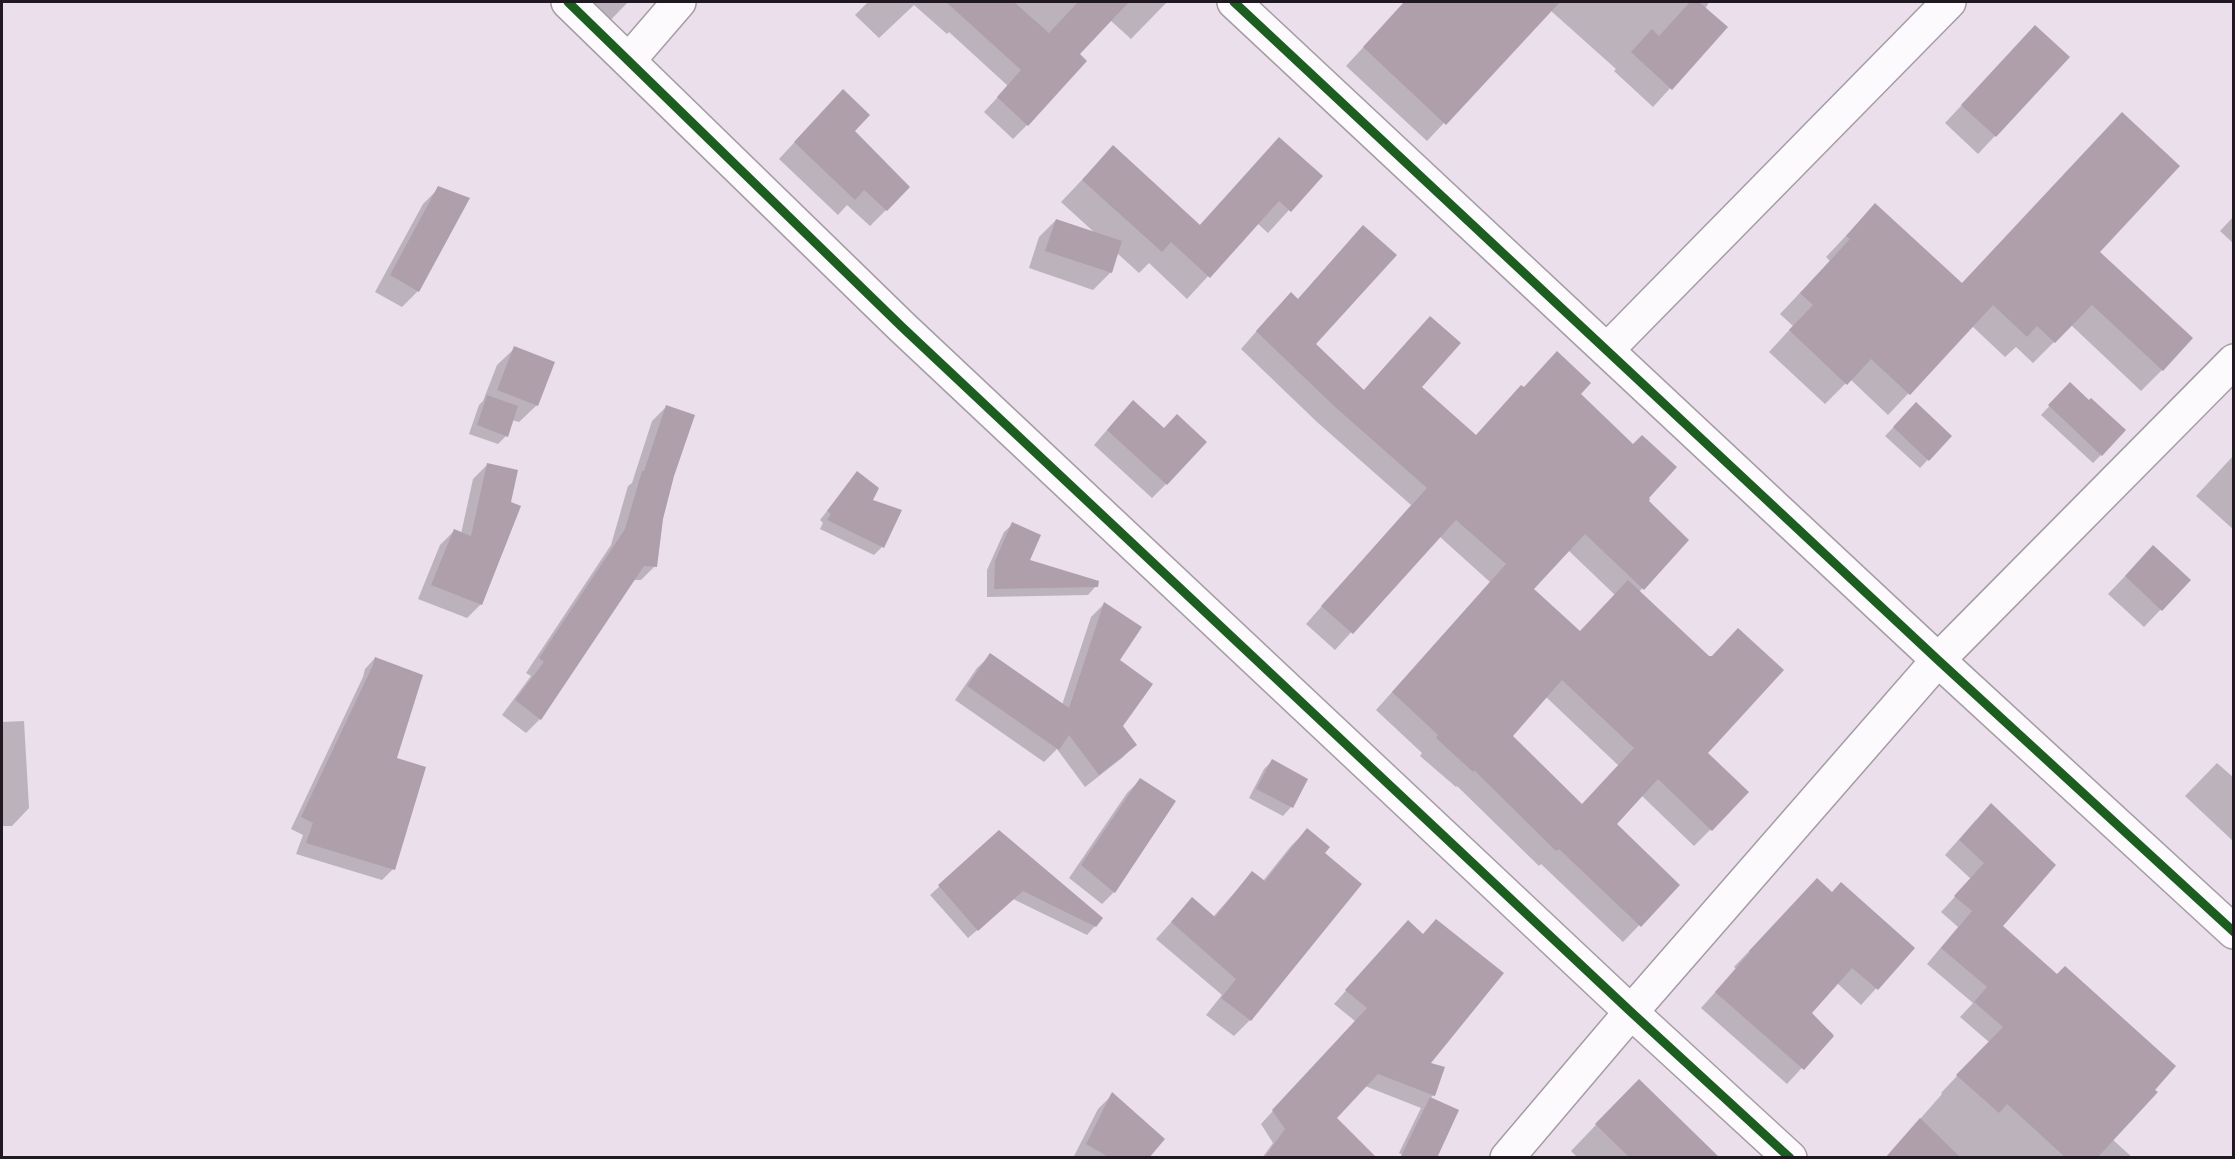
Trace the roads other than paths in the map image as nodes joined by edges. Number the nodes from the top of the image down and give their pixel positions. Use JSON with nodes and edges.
{"nodes":[{"id":1,"x":568,"y":2,"type":"edge"},
{"id":2,"x":679,"y":2,"type":"edge"},
{"id":3,"x":1234,"y":2,"type":"edge"},
{"id":4,"x":1937,"y":5,"type":"edge"},
{"id":5,"x":629,"y":60,"type":"junction"},
{"id":6,"x":1607,"y":350,"type":"junction"},
{"id":7,"x":2234,"y":361,"type":"edge"},
{"id":8,"x":1938,"y":660,"type":"junction"},
{"id":9,"x":2234,"y":932,"type":"edge"},
{"id":10,"x":1631,"y":1012,"type":"junction"},
{"id":11,"x":1507,"y":1158,"type":"edge"},
{"id":12,"x":1790,"y":1158,"type":"edge"}],
"edges":[{"from":1,"to":5,"type":"street"},
{"from":2,"to":5,"type":"street"},
{"from":3,"to":6,"type":"street"},
{"from":4,"to":6,"type":"street"},
{"from":5,"to":10,"type":"street"},
{"from":6,"to":8,"type":"street"},
{"from":7,"to":8,"type":"street"},
{"from":8,"to":9,"type":"street"},
{"from":8,"to":10,"type":"street"},
{"from":10,"to":11,"type":"street"},
{"from":10,"to":12,"type":"street"}]}
